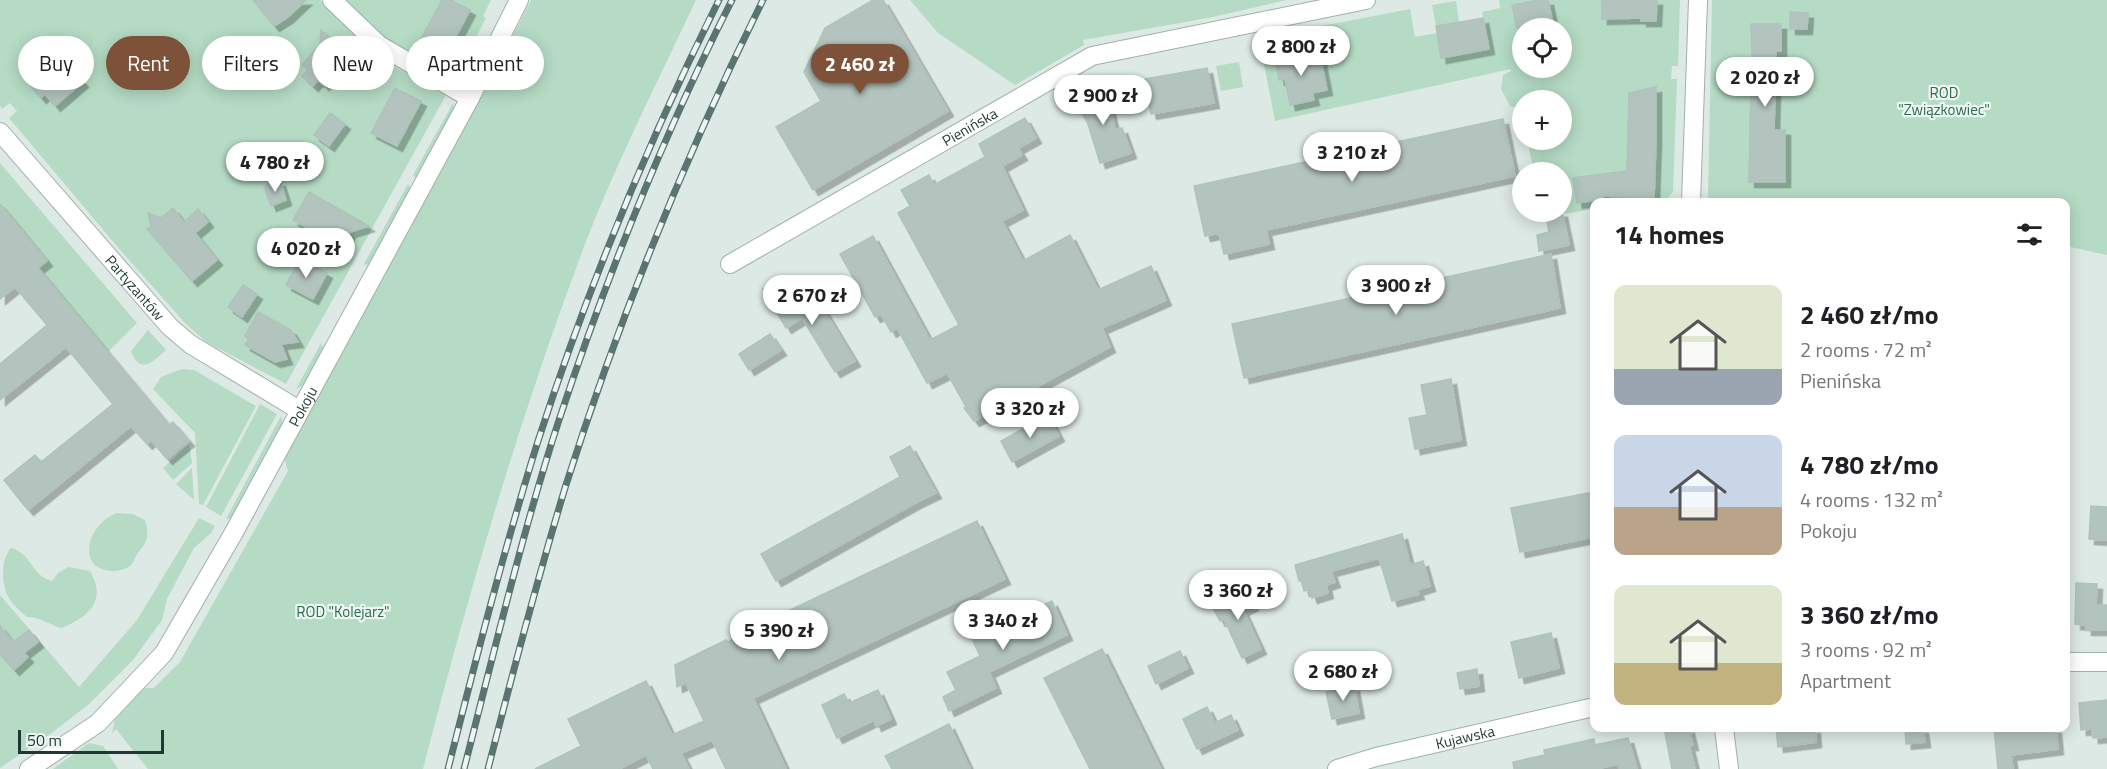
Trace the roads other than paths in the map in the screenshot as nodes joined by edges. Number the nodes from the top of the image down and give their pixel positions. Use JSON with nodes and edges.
{"nodes":[{"id":1,"x":332,"y":0,"type":"edge"},
{"id":2,"x":519,"y":0,"type":"edge"},
{"id":3,"x":1366,"y":0,"type":"edge"},
{"id":4,"x":1698,"y":0,"type":"edge"},
{"id":5,"x":470,"y":98,"type":"junction"},
{"id":6,"x":0,"y":132,"type":"edge"},
{"id":7,"x":1691,"y":198,"type":"edge"},
{"id":8,"x":730,"y":264,"type":"dead end"},
{"id":9,"x":299,"y":410,"type":"junction"},
{"id":10,"x":2070,"y":662,"type":"edge"},
{"id":11,"x":2107,"y":662,"type":"edge"},
{"id":12,"x":1590,"y":708,"type":"edge"},
{"id":13,"x":1725,"y":732,"type":"edge"},
{"id":14,"x":30,"y":769,"type":"edge"},
{"id":15,"x":1337,"y":769,"type":"edge"},
{"id":16,"x":1730,"y":769,"type":"edge"}],
"edges":[{"from":1,"to":5,"type":"street"},
{"from":2,"to":5,"type":"street","name":"Pokoju"},
{"from":3,"to":8,"type":"street","name":"Pienińska"},
{"from":4,"to":7,"type":"street"},
{"from":5,"to":9,"type":"street","name":"Pokoju"},
{"from":6,"to":9,"type":"street","name":"Partyzantów"},
{"from":9,"to":14,"type":"street","name":"Pokoju"},
{"from":10,"to":11,"type":"street"},
{"from":12,"to":15,"type":"street","name":"Kujawska"},
{"from":13,"to":16,"type":"street"}]}
